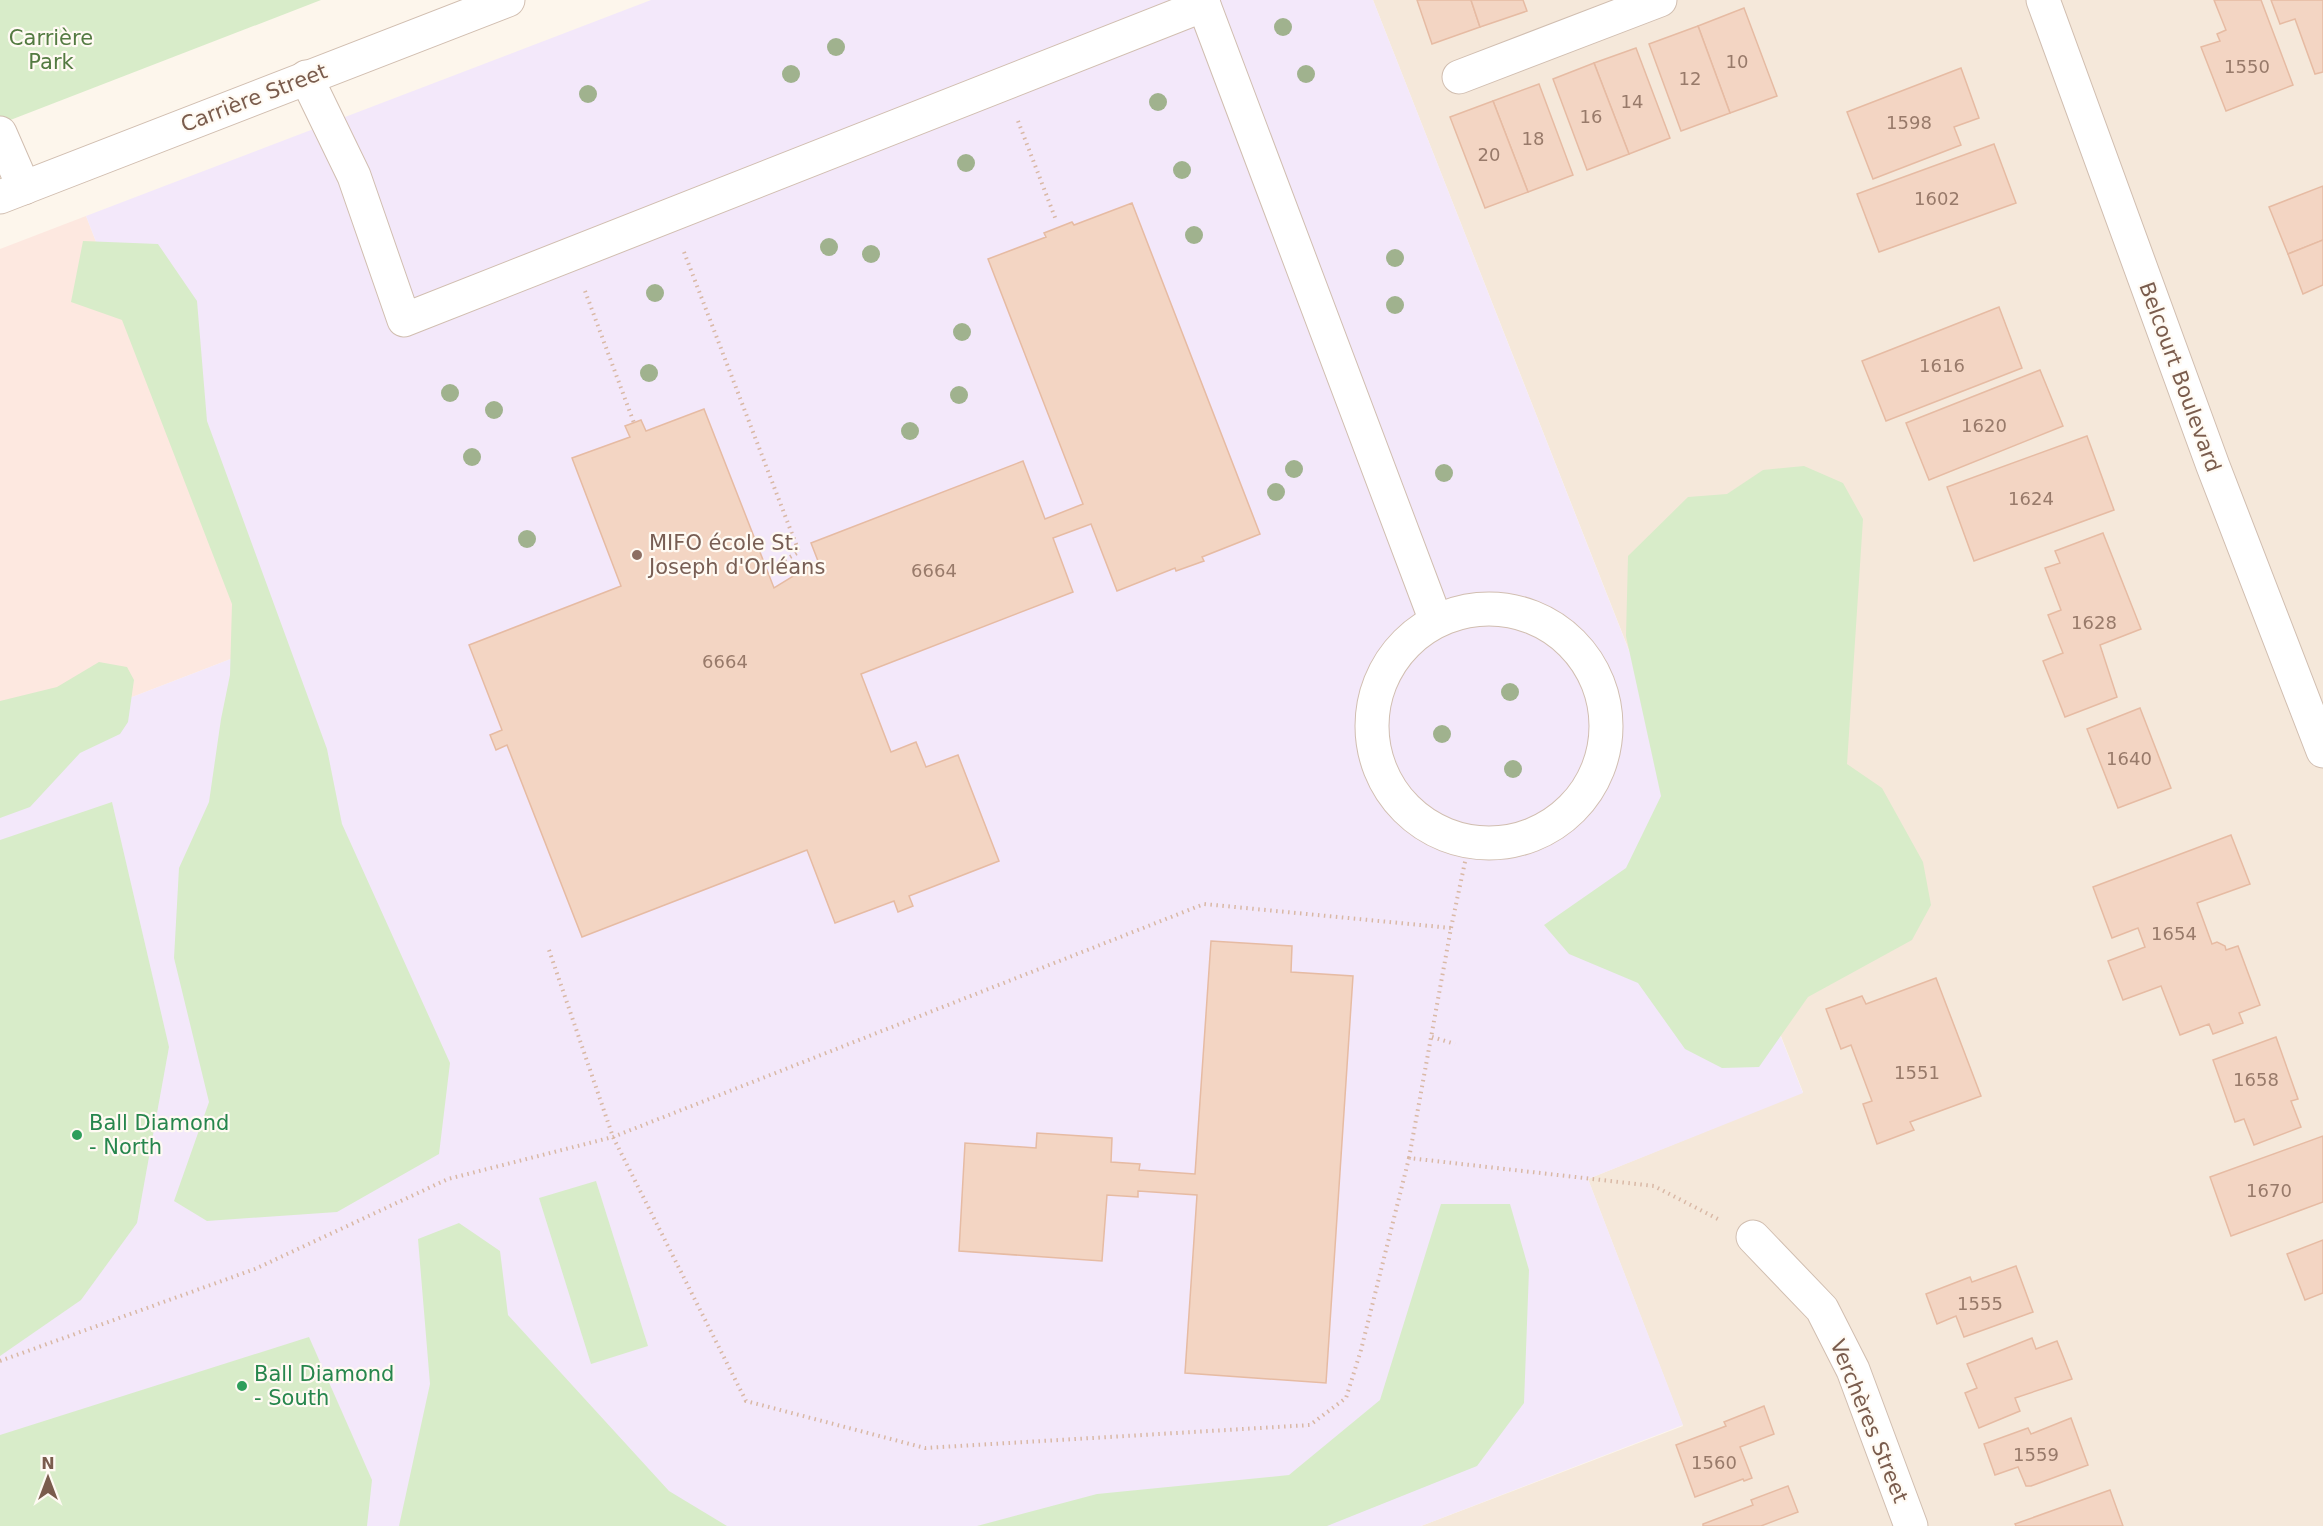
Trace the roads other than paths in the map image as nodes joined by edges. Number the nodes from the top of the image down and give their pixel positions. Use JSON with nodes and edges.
{"nodes":[{"id":1,"x":508,"y":0,"type":"edge"},
{"id":2,"x":1660,"y":0,"type":"edge"},
{"id":3,"x":2043,"y":0,"type":"edge"},
{"id":4,"x":1203,"y":2,"type":"edge"},
{"id":5,"x":1459,"y":76,"type":"dead end"},
{"id":6,"x":306,"y":77,"type":"junction"},
{"id":7,"x":0,"y":133,"type":"edge"},
{"id":8,"x":12,"y":192,"type":"edge"},
{"id":9,"x":1436,"y":621,"type":"junction"},
{"id":10,"x":2323,"y":752,"type":"edge"},
{"id":11,"x":1753,"y":1237,"type":"road end"},
{"id":12,"x":1911,"y":1526,"type":"edge"}],
"edges":[{"from":1,"to":6,"type":"street","name":"Carrière Street"},
{"from":2,"to":5,"type":"street"},
{"from":3,"to":10,"type":"street","name":"Belcourt Boulevard"},
{"from":4,"to":6,"type":"street"},
{"from":4,"to":9,"type":"street"},
{"from":6,"to":8,"type":"street","name":"Carrière Street"},
{"from":7,"to":8,"type":"street"},
{"from":9,"to":9,"type":"street"},
{"from":11,"to":12,"type":"street","name":"Verchères Street"}]}
